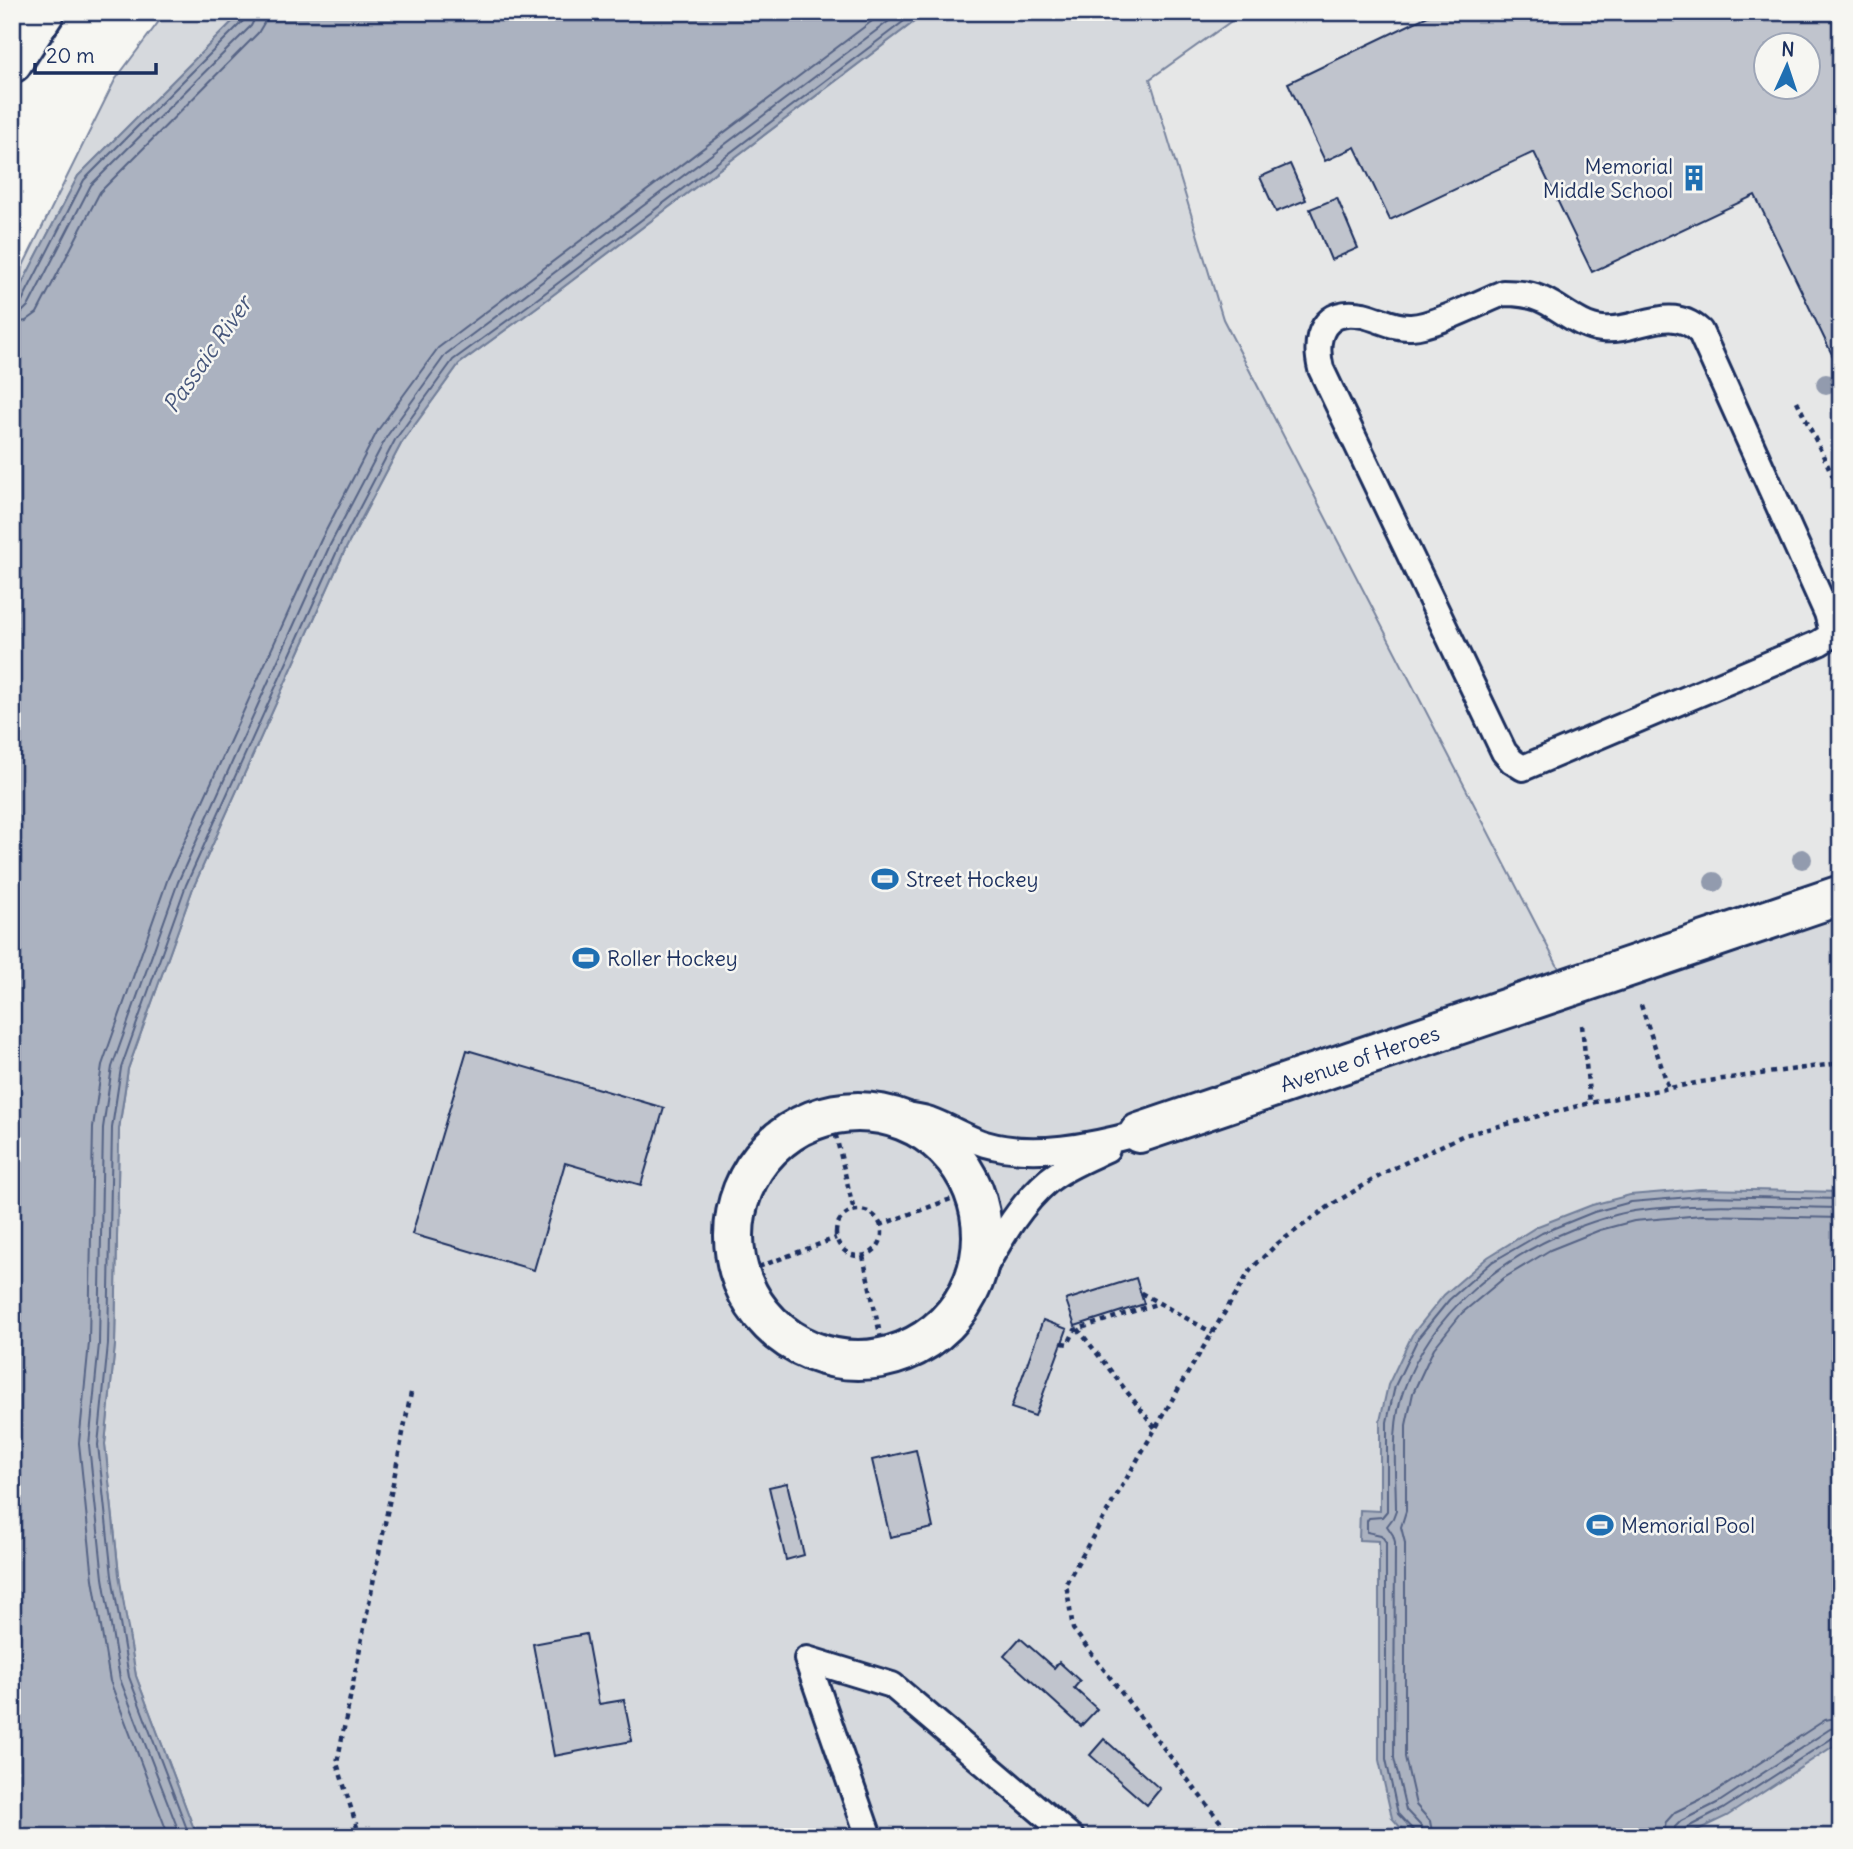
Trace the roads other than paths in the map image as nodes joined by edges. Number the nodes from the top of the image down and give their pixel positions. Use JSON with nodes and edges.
{"nodes":[{"id":1,"x":45,"y":12,"type":"edge"},
{"id":2,"x":12,"y":63,"type":"edge"},
{"id":3,"x":1523,"y":768,"type":"joint"},
{"id":4,"x":1841,"y":895,"type":"edge"},
{"id":5,"x":872,"y":1112,"type":"junction"},
{"id":6,"x":1139,"y":1133,"type":"junction"},
{"id":7,"x":967,"y":1297,"type":"junction"},
{"id":8,"x":869,"y":1837,"type":"edge"},
{"id":9,"x":1071,"y":1837,"type":"edge"}],
"edges":[{"from":1,"to":2,"type":"street"},
{"from":3,"to":3,"type":"lane"},
{"from":4,"to":6,"type":"street","name":"Avenue of Heroes"},
{"from":5,"to":6,"type":"lane","name":"Avenue of Heroes"},
{"from":5,"to":7,"type":"street","name":"Avenue of Heroes"},
{"from":5,"to":7,"type":"street","name":"Avenue of Heroes"},
{"from":6,"to":7,"type":"lane"},
{"from":8,"to":9,"type":"lane"}]}
